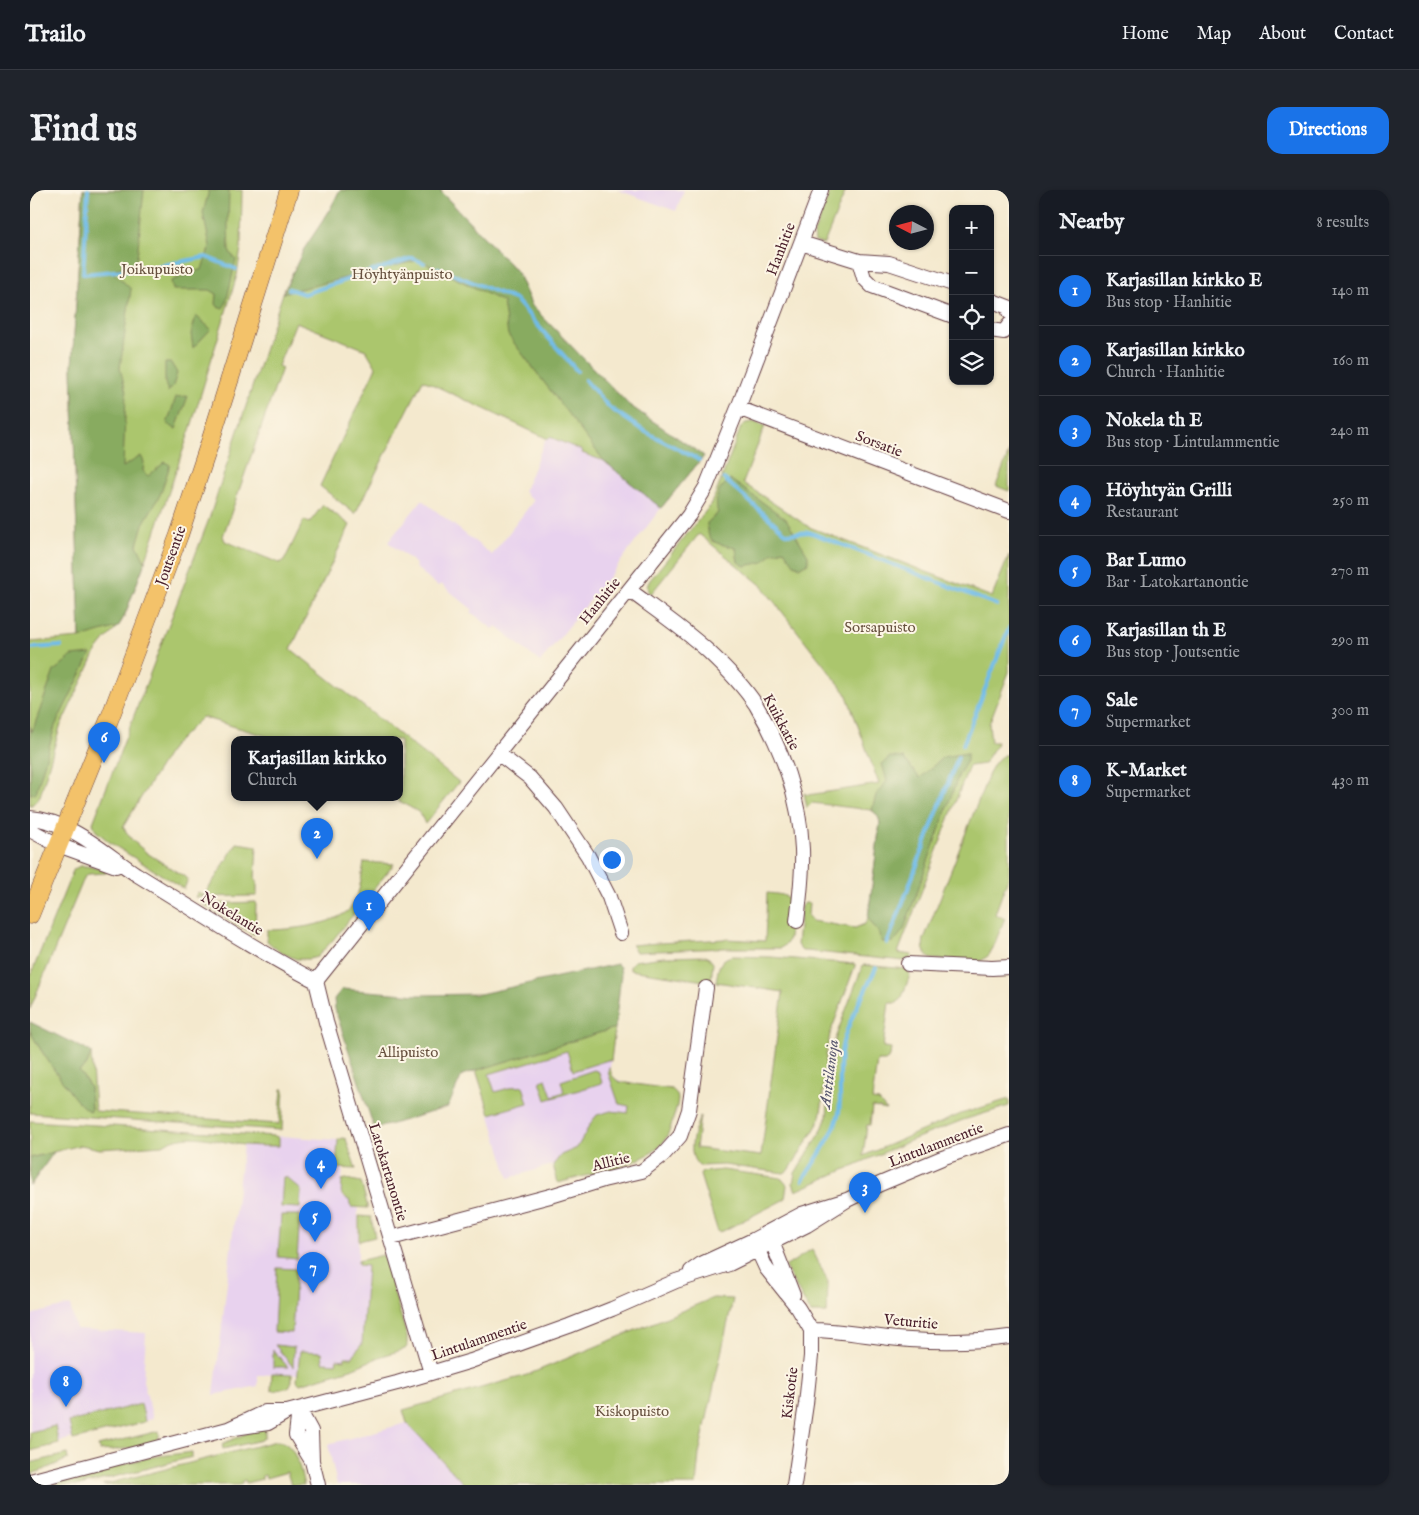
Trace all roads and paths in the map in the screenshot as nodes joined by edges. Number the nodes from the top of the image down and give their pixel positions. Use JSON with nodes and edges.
{"nodes":[{"id":1,"x":288,"y":190,"type":"edge"},
{"id":2,"x":821,"y":190,"type":"edge"},
{"id":3,"x":801,"y":243,"type":"junction"},
{"id":4,"x":859,"y":261,"type":"junction"},
{"id":5,"x":949,"y":283,"type":"edge"},
{"id":6,"x":994,"y":302,"type":"edge"},
{"id":7,"x":1009,"y":312,"type":"edge"},
{"id":8,"x":949,"y":315,"type":"edge"},
{"id":9,"x":1009,"y":325,"type":"edge"},
{"id":10,"x":994,"y":331,"type":"edge"},
{"id":11,"x":738,"y":408,"type":"junction"},
{"id":12,"x":1009,"y":511,"type":"edge"},
{"id":13,"x":630,"y":590,"type":"junction"},
{"id":14,"x":499,"y":754,"type":"junction"},
{"id":15,"x":30,"y":818,"type":"edge"},
{"id":16,"x":30,"y":830,"type":"edge"},
{"id":17,"x":62,"y":837,"type":"junction"},
{"id":18,"x":30,"y":914,"type":"edge"},
{"id":19,"x":797,"y":921,"type":"dead end"},
{"id":20,"x":621,"y":933,"type":"dead end"},
{"id":21,"x":908,"y":964,"type":"dead end"},
{"id":22,"x":1009,"y":967,"type":"edge"},
{"id":23,"x":316,"y":981,"type":"junction"},
{"id":24,"x":706,"y":988,"type":"dead end"},
{"id":25,"x":1009,"y":1135,"type":"edge"},
{"id":26,"x":770,"y":1237,"type":"junction"},
{"id":27,"x":391,"y":1238,"type":"junction"},
{"id":28,"x":755,"y":1245,"type":"junction"},
{"id":29,"x":798,"y":1308,"type":"junction"},
{"id":30,"x":811,"y":1330,"type":"junction"},
{"id":31,"x":1009,"y":1337,"type":"edge"},
{"id":32,"x":431,"y":1373,"type":"junction"},
{"id":33,"x":293,"y":1410,"type":"junction"},
{"id":34,"x":30,"y":1481,"type":"edge"},
{"id":35,"x":318,"y":1485,"type":"edge"},
{"id":36,"x":794,"y":1485,"type":"edge"}],
"edges":[{"from":1,"to":17,"type":"main road","name":"Joutsentie"},
{"from":2,"to":3,"type":"street","name":"Hanhitie"},
{"from":3,"to":4,"type":"street"},
{"from":3,"to":11,"type":"street","name":"Hanhitie"},
{"from":4,"to":5,"type":"street"},
{"from":4,"to":8,"type":"street"},
{"from":6,"to":7,"type":"street"},
{"from":9,"to":10,"type":"street"},
{"from":11,"to":12,"type":"street","name":"Sorsatie"},
{"from":11,"to":13,"type":"street","name":"Hanhitie"},
{"from":13,"to":14,"type":"street","name":"Hanhitie"},
{"from":13,"to":19,"type":"street","name":"Kuikkatie"},
{"from":14,"to":20,"type":"street"},
{"from":14,"to":23,"type":"street","name":"Hanhitie"},
{"from":15,"to":17,"type":"street","name":"Nokelantie"},
{"from":16,"to":17,"type":"street","name":"Nokelantie"},
{"from":17,"to":18,"type":"main road","name":"Joutsentie"},
{"from":17,"to":23,"type":"street","name":"Nokelantie"},
{"from":21,"to":22,"type":"street"},
{"from":23,"to":27,"type":"street","name":"Latokartanontie"},
{"from":24,"to":27,"type":"street","name":"Allitie"},
{"from":25,"to":26,"type":"street","name":"Lintulammentie"},
{"from":26,"to":28,"type":"street","name":"Lintulammentie"},
{"from":26,"to":29,"type":"street"},
{"from":27,"to":32,"type":"street","name":"Latokartanontie"},
{"from":28,"to":29,"type":"street"},
{"from":28,"to":32,"type":"street","name":"Lintulammentie"},
{"from":29,"to":30,"type":"street"},
{"from":30,"to":31,"type":"street","name":"Veturitie"},
{"from":30,"to":36,"type":"street","name":"Kiskotie"},
{"from":32,"to":33,"type":"street","name":"Lintulammentie"},
{"from":33,"to":34,"type":"street","name":"Lintulammentie"},
{"from":33,"to":35,"type":"street"}]}
